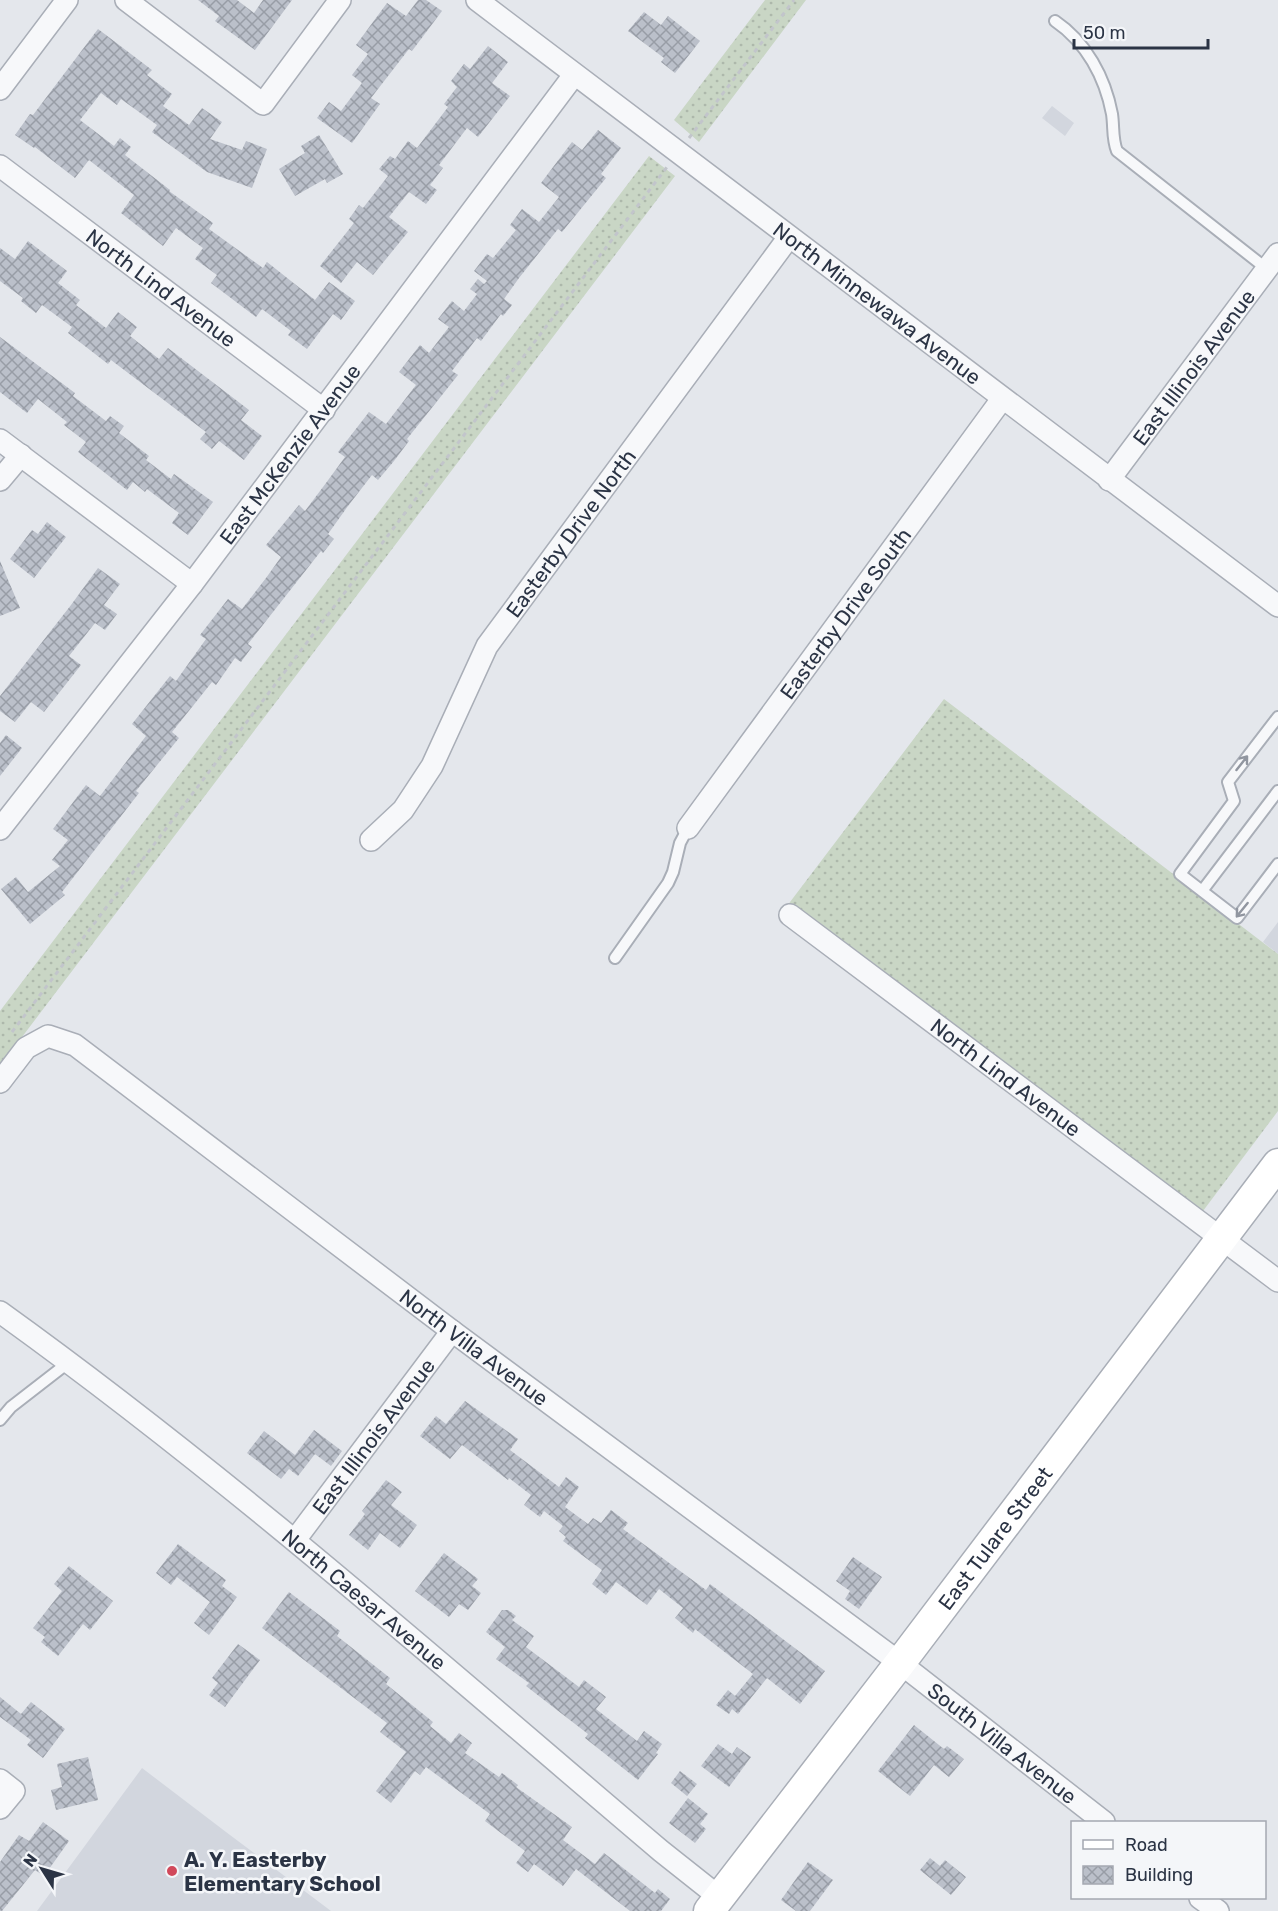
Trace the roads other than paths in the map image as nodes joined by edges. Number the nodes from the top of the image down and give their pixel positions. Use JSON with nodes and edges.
{"nodes":[{"id":1,"x":67,"y":0,"type":"edge"},
{"id":2,"x":126,"y":0,"type":"edge"},
{"id":3,"x":340,"y":0,"type":"edge"},
{"id":4,"x":477,"y":0,"type":"edge"},
{"id":5,"x":1054,"y":21,"type":"dead end"},
{"id":6,"x":574,"y":75,"type":"junction"},
{"id":7,"x":0,"y":89,"type":"edge"},
{"id":8,"x":0,"y":166,"type":"edge"},
{"id":9,"x":789,"y":237,"type":"junction"},
{"id":10,"x":1273,"y":262,"type":"edge"},
{"id":11,"x":1002,"y":399,"type":"junction"},
{"id":12,"x":324,"y":410,"type":"junction"},
{"id":13,"x":0,"y":440,"type":"edge"},
{"id":14,"x":21,"y":455,"type":"junction"},
{"id":15,"x":0,"y":480,"type":"edge"},
{"id":16,"x":1109,"y":480,"type":"junction"},
{"id":17,"x":192,"y":585,"type":"junction"},
{"id":18,"x":1278,"y":606,"type":"edge"},
{"id":19,"x":1278,"y":717,"type":"edge"},
{"id":20,"x":1278,"y":792,"type":"edge"},
{"id":21,"x":688,"y":828,"type":"joint"},
{"id":22,"x":0,"y":829,"type":"edge"},
{"id":23,"x":371,"y":840,"type":"dead end"},
{"id":24,"x":1278,"y":864,"type":"edge"},
{"id":25,"x":1202,"y":891,"type":"junction"},
{"id":26,"x":790,"y":915,"type":"dead end"},
{"id":27,"x":615,"y":958,"type":"dead end"},
{"id":28,"x":0,"y":1082,"type":"edge"},
{"id":29,"x":1278,"y":1164,"type":"edge"},
{"id":30,"x":1222,"y":1238,"type":"junction"},
{"id":31,"x":1278,"y":1281,"type":"edge"},
{"id":32,"x":0,"y":1312,"type":"edge"},
{"id":33,"x":452,"y":1330,"type":"junction"},
{"id":34,"x":69,"y":1362,"type":"junction"},
{"id":35,"x":0,"y":1420,"type":"edge"},
{"id":36,"x":295,"y":1540,"type":"junction"},
{"id":37,"x":900,"y":1663,"type":"junction"},
{"id":38,"x":7,"y":1785,"type":"edge"},
{"id":39,"x":0,"y":1808,"type":"edge"},
{"id":40,"x":1103,"y":1821,"type":"edge"},
{"id":41,"x":1201,"y":1899,"type":"edge"},
{"id":42,"x":714,"y":1904,"type":"edge"},
{"id":43,"x":1218,"y":1911,"type":"edge"}],
"edges":[{"from":1,"to":7,"type":"street"},
{"from":2,"to":3,"type":"street"},
{"from":4,"to":6,"type":"street","name":"North Minnewawa Avenue"},
{"from":5,"to":10,"type":"lane"},
{"from":6,"to":9,"type":"street","name":"North Minnewawa Avenue"},
{"from":6,"to":12,"type":"street","name":"East McKenzie Avenue"},
{"from":8,"to":12,"type":"street","name":"North Lind Avenue"},
{"from":9,"to":11,"type":"street","name":"North Minnewawa Avenue"},
{"from":9,"to":23,"type":"street","name":"Easterby Drive North"},
{"from":10,"to":16,"type":"street","name":"East Illinois Avenue"},
{"from":11,"to":16,"type":"street","name":"North Minnewawa Avenue"},
{"from":11,"to":21,"type":"street","name":"Easterby Drive South"},
{"from":12,"to":17,"type":"street","name":"East McKenzie Avenue"},
{"from":13,"to":14,"type":"street"},
{"from":14,"to":15,"type":"street"},
{"from":14,"to":17,"type":"street"},
{"from":16,"to":18,"type":"street","name":"North Minnewawa Avenue"},
{"from":17,"to":22,"type":"street","name":"East McKenzie Avenue"},
{"from":25,"to":19,"type":"lane","one_way":true},
{"from":20,"to":25,"type":"lane"},
{"from":21,"to":27,"type":"lane"},
{"from":24,"to":25,"type":"lane","one_way":true},
{"from":26,"to":30,"type":"street","name":"North Lind Avenue"},
{"from":28,"to":33,"type":"street","name":"North Villa Avenue"},
{"from":29,"to":30,"type":"main road","name":"East Tulare Street"},
{"from":30,"to":31,"type":"street","name":"North Lind Avenue"},
{"from":30,"to":37,"type":"main road","name":"East Tulare Street"},
{"from":32,"to":34,"type":"street","name":"North Caesar Avenue"},
{"from":33,"to":36,"type":"street","name":"East Illinois Avenue"},
{"from":33,"to":37,"type":"street","name":"North Villa Avenue"},
{"from":34,"to":35,"type":"lane"},
{"from":34,"to":36,"type":"street","name":"North Caesar Avenue"},
{"from":36,"to":42,"type":"street","name":"North Caesar Avenue"},
{"from":37,"to":40,"type":"street","name":"South Villa Avenue"},
{"from":37,"to":42,"type":"main road","name":"East Tulare Street"},
{"from":38,"to":39,"type":"street"},
{"from":41,"to":43,"type":"street"}]}
